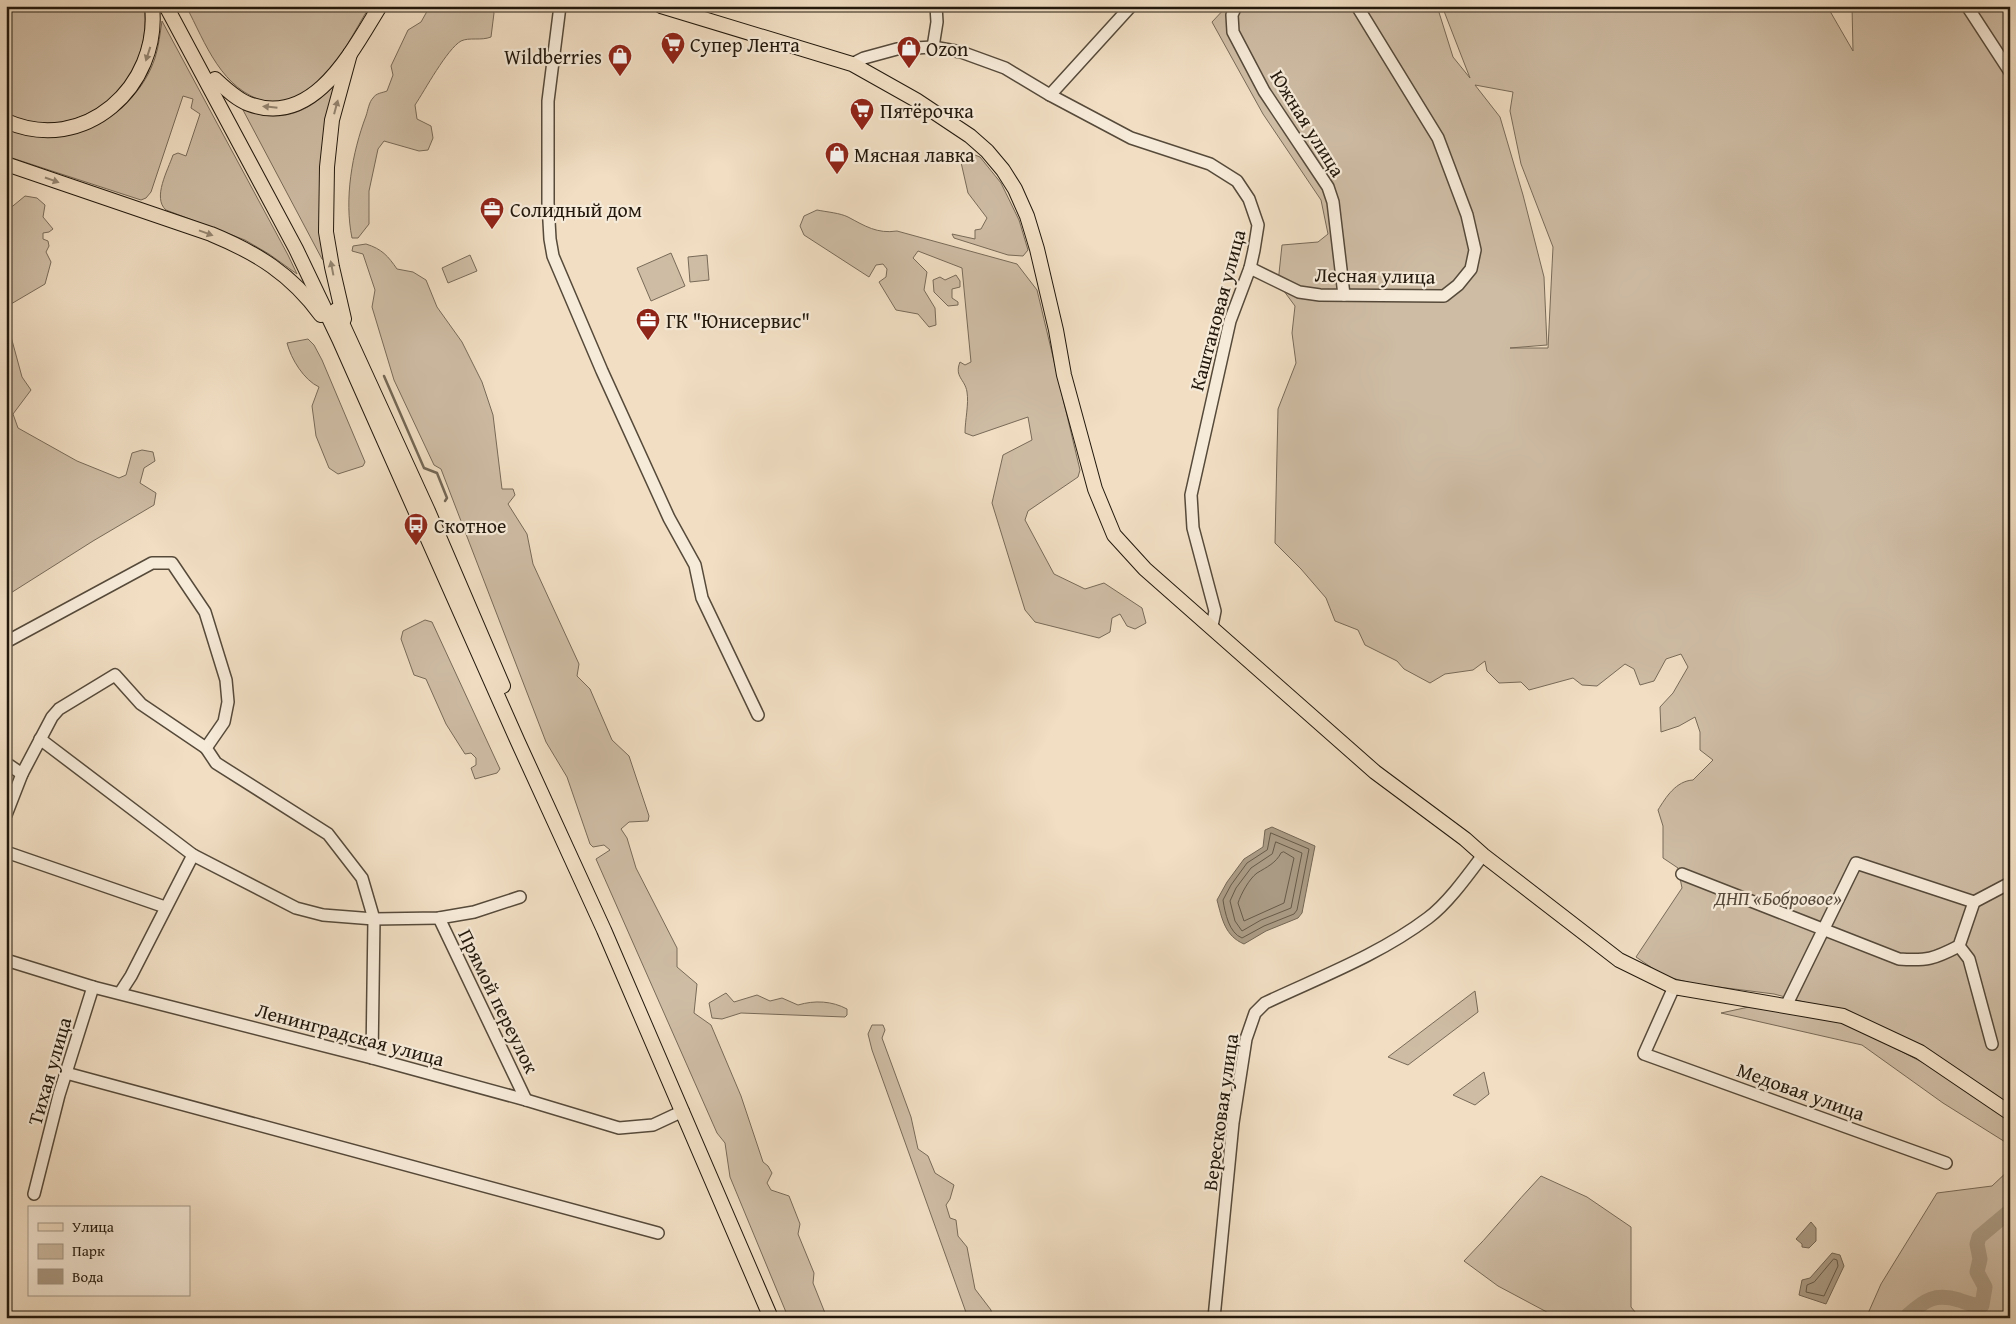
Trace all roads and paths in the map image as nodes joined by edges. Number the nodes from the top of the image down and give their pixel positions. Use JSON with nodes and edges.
{"nodes":[{"id":1,"x":152,"y":6,"type":"edge"},
{"id":2,"x":166,"y":6,"type":"edge"},
{"id":3,"x":176,"y":6,"type":"edge"},
{"id":4,"x":380,"y":6,"type":"edge"},
{"id":5,"x":560,"y":6,"type":"edge"},
{"id":6,"x":662,"y":6,"type":"edge"},
{"id":7,"x":936,"y":6,"type":"edge"},
{"id":8,"x":1131,"y":6,"type":"edge"},
{"id":9,"x":1236,"y":6,"type":"edge"},
{"id":10,"x":1357,"y":6,"type":"edge"},
{"id":11,"x":1967,"y":6,"type":"edge"},
{"id":12,"x":933,"y":47,"type":"junction"},
{"id":13,"x":350,"y":54,"type":"junction"},
{"id":14,"x":852,"y":64,"type":"junction"},
{"id":15,"x":2010,"y":72,"type":"edge"},
{"id":16,"x":215,"y":79,"type":"junction"},
{"id":17,"x":1050,"y":95,"type":"junction"},
{"id":18,"x":6,"y":121,"type":"edge"},
{"id":19,"x":6,"y":164,"type":"edge"},
{"id":20,"x":1250,"y":268,"type":"junction"},
{"id":21,"x":1344,"y":295,"type":"junction"},
{"id":22,"x":343,"y":336,"type":"junction"},
{"id":23,"x":1212,"y":626,"type":"junction"},
{"id":24,"x":6,"y":642,"type":"edge"},
{"id":25,"x":758,"y":715,"type":"dead end"},
{"id":26,"x":40,"y":739,"type":"junction"},
{"id":27,"x":206,"y":748,"type":"junction"},
{"id":28,"x":6,"y":763,"type":"edge"},
{"id":29,"x":22,"y":774,"type":"junction"},
{"id":30,"x":6,"y":815,"type":"edge"},
{"id":31,"x":6,"y":852,"type":"edge"},
{"id":32,"x":192,"y":855,"type":"junction"},
{"id":33,"x":1483,"y":855,"type":"junction"},
{"id":34,"x":1682,"y":874,"type":"dead end"},
{"id":35,"x":2010,"y":883,"type":"edge"},
{"id":36,"x":520,"y":897,"type":"dead end"},
{"id":37,"x":1974,"y":902,"type":"junction"},
{"id":38,"x":165,"y":907,"type":"junction"},
{"id":39,"x":438,"y":918,"type":"junction"},
{"id":40,"x":374,"y":919,"type":"junction"},
{"id":41,"x":1824,"y":931,"type":"junction"},
{"id":42,"x":1959,"y":946,"type":"junction"},
{"id":43,"x":6,"y":960,"type":"edge"},
{"id":44,"x":93,"y":987,"type":"junction"},
{"id":45,"x":1674,"y":987,"type":"junction"},
{"id":46,"x":120,"y":993,"type":"junction"},
{"id":47,"x":1786,"y":1006,"type":"junction"},
{"id":48,"x":1992,"y":1044,"type":"dead end"},
{"id":49,"x":372,"y":1058,"type":"junction"},
{"id":50,"x":66,"y":1073,"type":"junction"},
{"id":51,"x":526,"y":1100,"type":"junction"},
{"id":52,"x":683,"y":1111,"type":"junction"},
{"id":53,"x":2010,"y":1113,"type":"edge"},
{"id":54,"x":1946,"y":1163,"type":"dead end"},
{"id":55,"x":34,"y":1194,"type":"dead end"},
{"id":56,"x":658,"y":1233,"type":"dead end"},
{"id":57,"x":771,"y":1318,"type":"edge"},
{"id":58,"x":1214,"y":1318,"type":"edge"}],
"edges":[{"from":1,"to":18,"type":"main road","one_way":true},
{"from":2,"to":22,"type":"main road"},
{"from":3,"to":16,"type":"main road"},
{"from":4,"to":13,"type":"main road"},
{"from":5,"to":25,"type":"street"},
{"from":6,"to":14,"type":"main road"},
{"from":7,"to":12,"type":"street"},
{"from":8,"to":17,"type":"street"},
{"from":9,"to":21,"type":"street","name":"Южная улица"},
{"from":10,"to":21,"type":"street","name":"Лесная улица"},
{"from":11,"to":15,"type":"street"},
{"from":12,"to":14,"type":"street","name":"Каштановая улица"},
{"from":12,"to":17,"type":"street","name":"Каштановая улица"},
{"from":13,"to":16,"type":"main road","one_way":true},
{"from":22,"to":13,"type":"main road","one_way":true},
{"from":14,"to":23,"type":"main road"},
{"from":16,"to":22,"type":"main road"},
{"from":17,"to":20,"type":"street","name":"Каштановая улица"},
{"from":19,"to":22,"type":"main road","one_way":true},
{"from":20,"to":21,"type":"street","name":"Лесная улица"},
{"from":20,"to":23,"type":"street","name":"Каштановая улица"},
{"from":22,"to":52,"type":"main road"},
{"from":23,"to":33,"type":"main road"},
{"from":24,"to":27,"type":"street"},
{"from":26,"to":27,"type":"street"},
{"from":26,"to":29,"type":"street"},
{"from":26,"to":32,"type":"street"},
{"from":27,"to":40,"type":"street"},
{"from":28,"to":29,"type":"street"},
{"from":29,"to":30,"type":"street"},
{"from":31,"to":38,"type":"street"},
{"from":32,"to":38,"type":"street"},
{"from":32,"to":40,"type":"street"},
{"from":33,"to":45,"type":"main road"},
{"from":33,"to":58,"type":"street","name":"Вересковая улица"},
{"from":34,"to":41,"type":"street"},
{"from":35,"to":37,"type":"street"},
{"from":36,"to":39,"type":"street"},
{"from":37,"to":41,"type":"street"},
{"from":37,"to":42,"type":"street"},
{"from":38,"to":46,"type":"street"},
{"from":39,"to":40,"type":"street"},
{"from":39,"to":51,"type":"street","name":"Прямой переулок"},
{"from":40,"to":49,"type":"street"},
{"from":41,"to":42,"type":"street"},
{"from":41,"to":47,"type":"street"},
{"from":42,"to":48,"type":"street"},
{"from":43,"to":44,"type":"street","name":"Ленинградская улица"},
{"from":44,"to":46,"type":"street","name":"Ленинградская улица"},
{"from":44,"to":50,"type":"street","name":"Тихая улица"},
{"from":45,"to":47,"type":"main road"},
{"from":45,"to":54,"type":"street","name":"Медовая улица"},
{"from":46,"to":49,"type":"street","name":"Ленинградская улица"},
{"from":47,"to":53,"type":"main road"},
{"from":49,"to":51,"type":"street","name":"Ленинградская улица"},
{"from":50,"to":55,"type":"street","name":"Тихая улица"},
{"from":50,"to":56,"type":"street"},
{"from":51,"to":52,"type":"street","name":"Ленинградская улица"},
{"from":52,"to":57,"type":"main road"}]}
